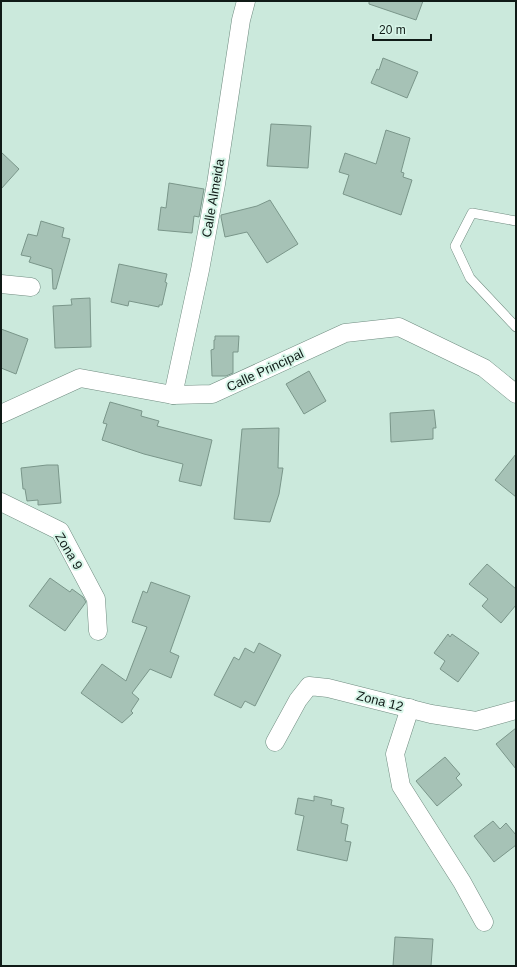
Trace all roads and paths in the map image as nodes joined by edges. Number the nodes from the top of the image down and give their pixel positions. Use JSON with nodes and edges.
{"nodes":[{"id":1,"x":246,"y":1,"type":"edge"},
{"id":2,"x":516,"y":221,"type":"edge"},
{"id":3,"x":1,"y":284,"type":"edge"},
{"id":4,"x":31,"y":287,"type":"dead end"},
{"id":5,"x":516,"y":327,"type":"edge"},
{"id":6,"x":173,"y":394,"type":"junction"},
{"id":7,"x":516,"y":394,"type":"edge"},
{"id":8,"x":1,"y":414,"type":"edge"},
{"id":9,"x":1,"y":502,"type":"edge"},
{"id":10,"x":98,"y":631,"type":"dead end"},
{"id":11,"x":410,"y":708,"type":"junction"},
{"id":12,"x":516,"y":710,"type":"edge"},
{"id":13,"x":275,"y":742,"type":"dead end"},
{"id":14,"x":484,"y":922,"type":"dead end"}],
"edges":[{"from":1,"to":6,"type":"street","name":"Calle Almeida"},
{"from":2,"to":5,"type":"lane"},
{"from":3,"to":4,"type":"street"},
{"from":6,"to":7,"type":"street","name":"Calle Principal"},
{"from":6,"to":8,"type":"street","name":"Calle Principal"},
{"from":9,"to":10,"type":"street","name":"Zona 9"},
{"from":11,"to":12,"type":"street","name":"Zona 12"},
{"from":11,"to":13,"type":"street","name":"Zona 12"},
{"from":11,"to":14,"type":"street"}]}
